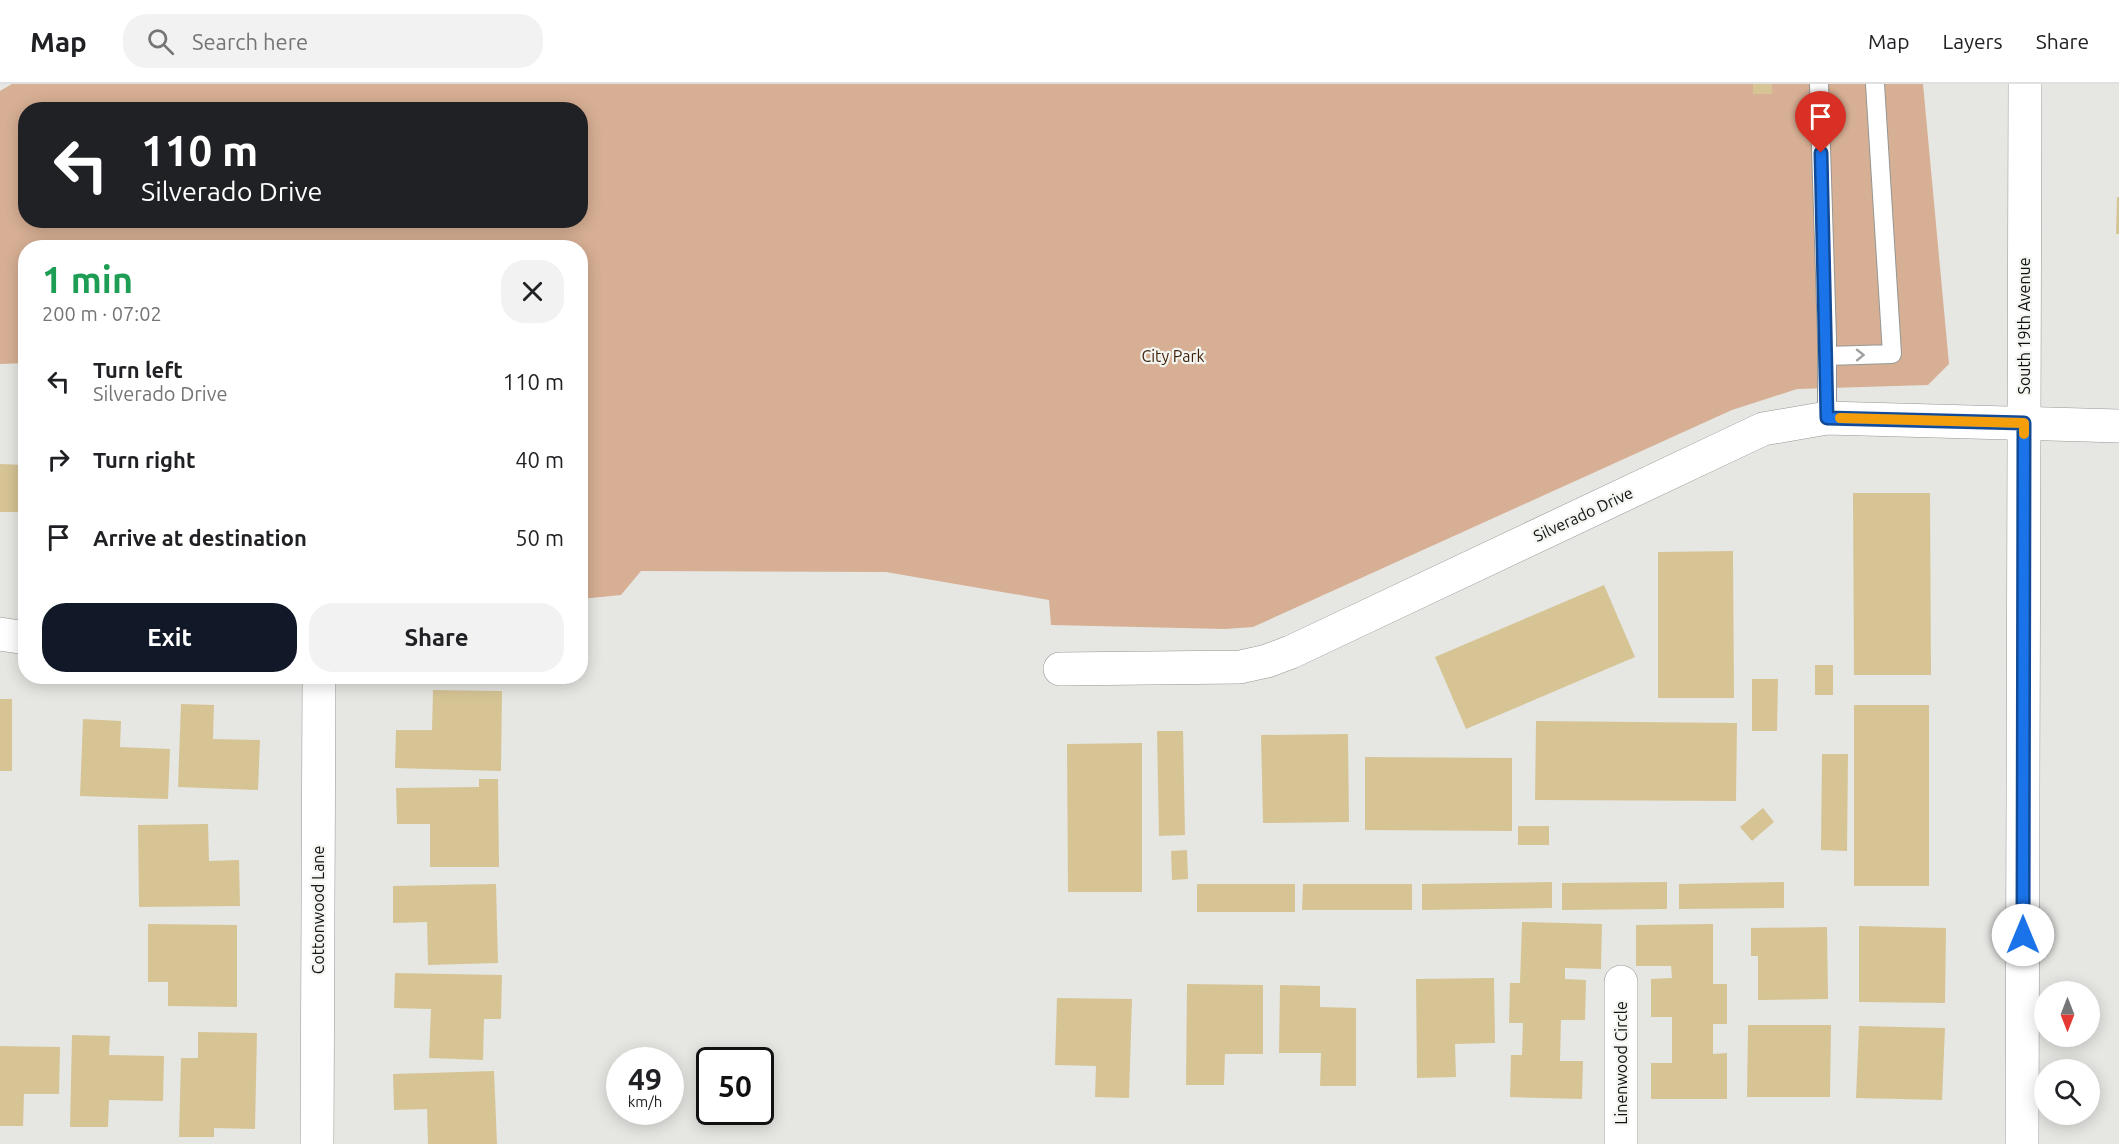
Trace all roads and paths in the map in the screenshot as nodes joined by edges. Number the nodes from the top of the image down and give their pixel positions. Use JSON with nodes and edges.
{"nodes":[{"id":1,"x":1819,"y":84,"type":"edge"},
{"id":2,"x":1875,"y":84,"type":"edge"},
{"id":3,"x":2025,"y":84,"type":"edge"},
{"id":4,"x":1827,"y":356,"type":"junction"},
{"id":5,"x":1827,"y":418,"type":"junction"},
{"id":6,"x":2024,"y":423,"type":"junction"},
{"id":7,"x":2119,"y":426,"type":"edge"},
{"id":8,"x":0,"y":634,"type":"edge"},
{"id":9,"x":18,"y":637,"type":"edge"},
{"id":10,"x":1060,"y":669,"type":"dead end"},
{"id":11,"x":319,"y":684,"type":"edge"},
{"id":12,"x":1621,"y":982,"type":"dead end"},
{"id":13,"x":317,"y":1144,"type":"edge"},
{"id":14,"x":1621,"y":1144,"type":"edge"},
{"id":15,"x":2022,"y":1144,"type":"edge"}],
"edges":[{"from":1,"to":4,"type":"lane"},
{"from":4,"to":2,"type":"lane","one_way":true},
{"from":3,"to":6,"type":"street","name":"South 19th Avenue"},
{"from":4,"to":5,"type":"lane"},
{"from":5,"to":6,"type":"street","name":"Silverado Drive"},
{"from":5,"to":10,"type":"street","name":"Silverado Drive"},
{"from":6,"to":7,"type":"street","name":"Silverado Drive"},
{"from":6,"to":15,"type":"street","name":"South 19th Avenue"},
{"from":8,"to":9,"type":"street"},
{"from":11,"to":13,"type":"street","name":"Cottonwood Lane"},
{"from":12,"to":14,"type":"street","name":"Linenwood Circle"}]}
